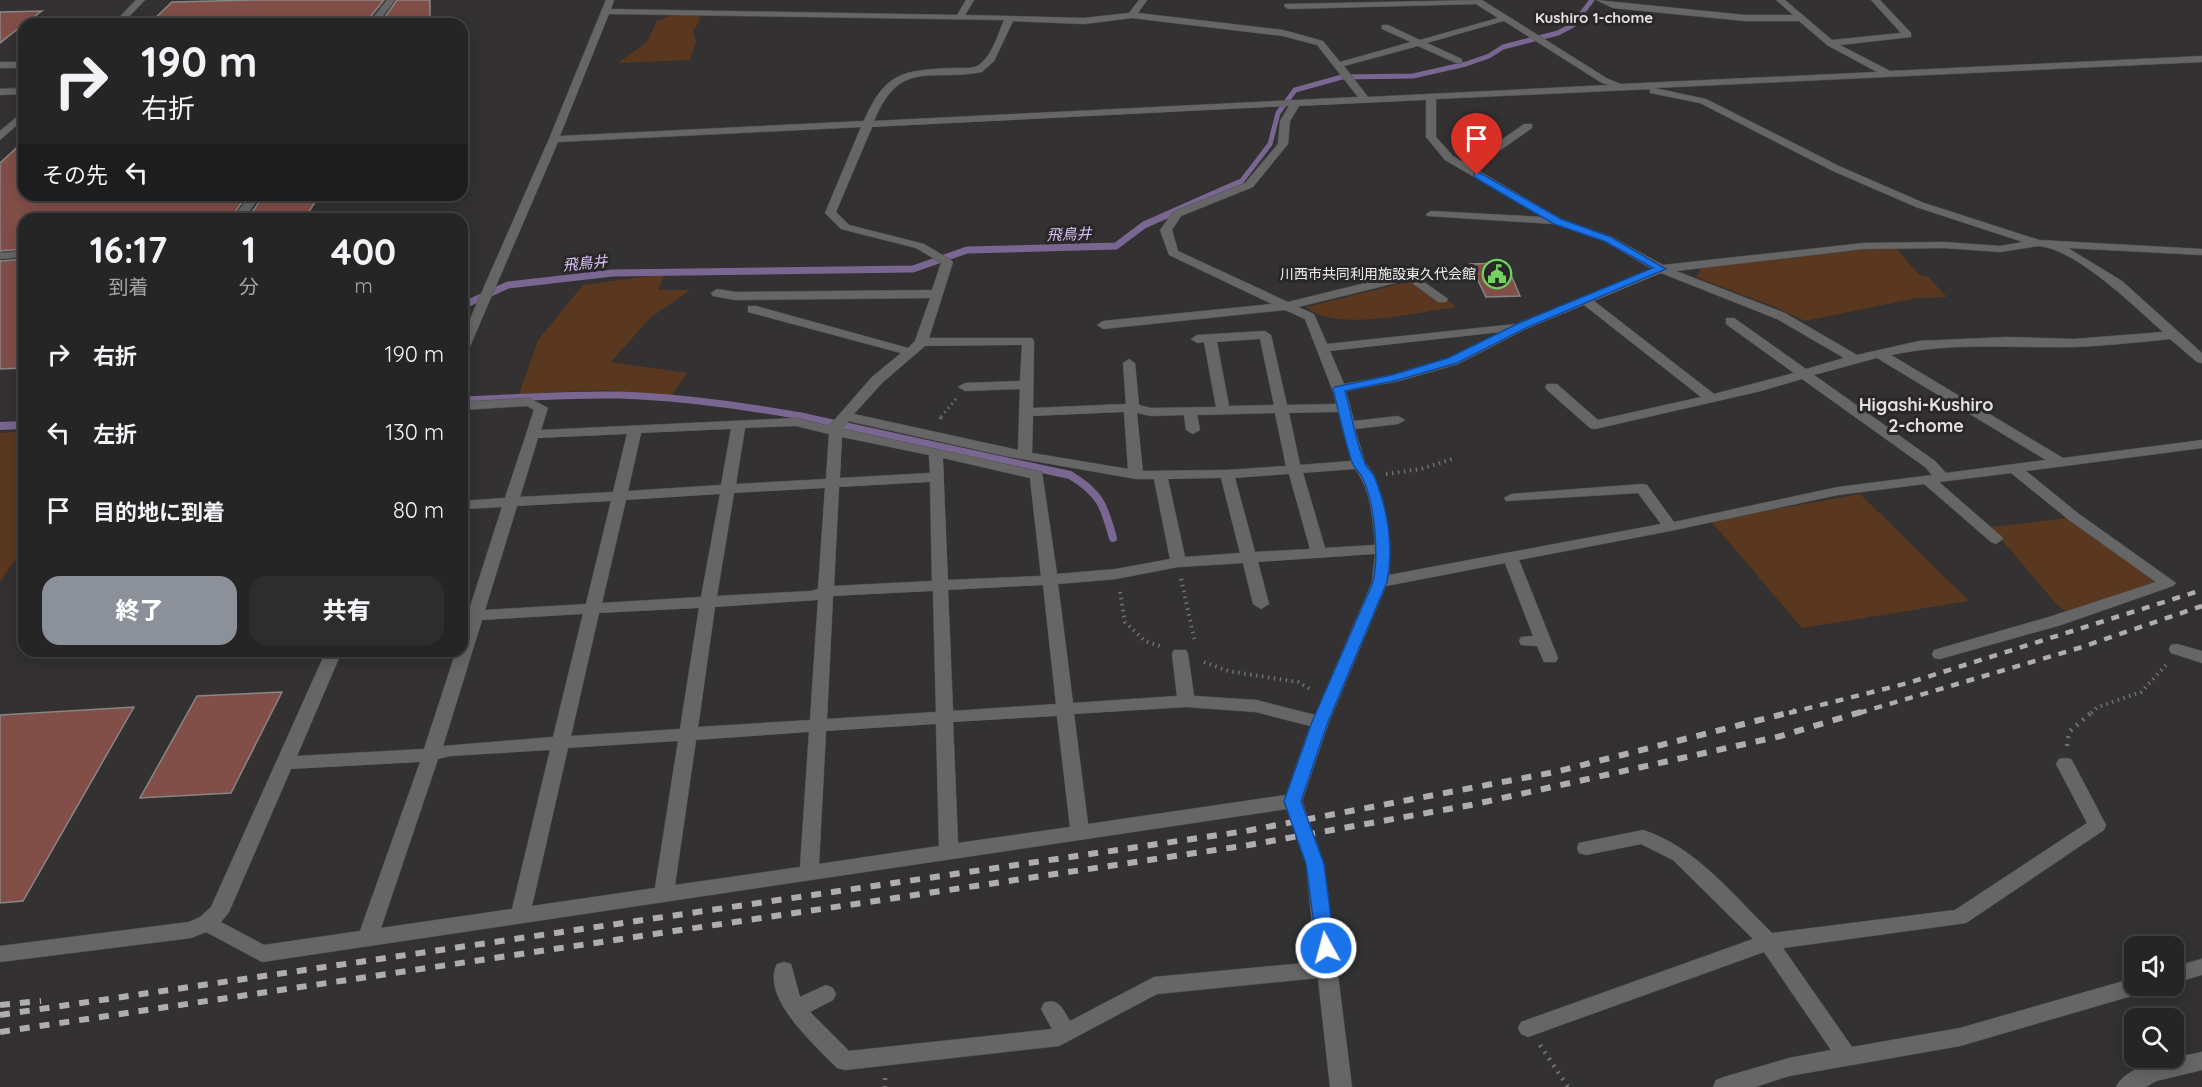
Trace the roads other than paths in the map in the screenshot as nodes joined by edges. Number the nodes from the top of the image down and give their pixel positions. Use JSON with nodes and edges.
{"nodes":[{"id":1,"x":141,"y":0,"type":"edge"},
{"id":2,"x":391,"y":0,"type":"edge"},
{"id":3,"x":970,"y":0,"type":"edge"},
{"id":4,"x":1143,"y":0,"type":"edge"},
{"id":5,"x":1476,"y":0,"type":"edge"},
{"id":6,"x":1600,"y":0,"type":"edge"},
{"id":7,"x":1780,"y":0,"type":"edge"},
{"id":8,"x":1875,"y":0,"type":"edge"},
{"id":9,"x":608,"y":5,"type":"edge"},
{"id":10,"x":1132,"y":15,"type":"junction"},
{"id":11,"x":960,"y":16,"type":"junction"},
{"id":12,"x":1286,"y":16,"type":"edge"},
{"id":13,"x":123,"y":18,"type":"edge"},
{"id":14,"x":377,"y":18,"type":"edge"},
{"id":15,"x":1010,"y":18,"type":"junction"},
{"id":16,"x":1508,"y":18,"type":"junction"},
{"id":17,"x":1801,"y":18,"type":"junction"},
{"id":18,"x":1385,"y":27,"type":"dead end"},
{"id":19,"x":1418,"y":43,"type":"junction"},
{"id":20,"x":1830,"y":43,"type":"junction"},
{"id":21,"x":2202,"y":59,"type":"edge"},
{"id":22,"x":1459,"y":61,"type":"dead end"},
{"id":23,"x":18,"y":64,"type":"edge"},
{"id":24,"x":0,"y":65,"type":"edge"},
{"id":25,"x":1338,"y":65,"type":"junction"},
{"id":26,"x":1888,"y":74,"type":"junction"},
{"id":27,"x":1628,"y":87,"type":"junction"},
{"id":28,"x":18,"y":91,"type":"edge"},
{"id":29,"x":0,"y":92,"type":"edge"},
{"id":30,"x":1431,"y":96,"type":"junction"},
{"id":31,"x":1365,"y":99,"type":"junction"},
{"id":32,"x":1296,"y":102,"type":"junction"},
{"id":33,"x":18,"y":120,"type":"edge"},
{"id":34,"x":868,"y":123,"type":"junction"},
{"id":35,"x":1528,"y":126,"type":"dead end"},
{"id":36,"x":1,"y":136,"type":"edge"},
{"id":37,"x":554,"y":139,"type":"junction"},
{"id":38,"x":1460,"y":165,"type":"junction"},
{"id":39,"x":1431,"y":214,"type":"dead end"},
{"id":40,"x":1557,"y":221,"type":"junction"},
{"id":41,"x":2037,"y":243,"type":"junction"},
{"id":42,"x":2053,"y":244,"type":"junction"},
{"id":43,"x":2202,"y":252,"type":"edge"},
{"id":44,"x":18,"y":254,"type":"edge"},
{"id":45,"x":0,"y":255,"type":"edge"},
{"id":46,"x":1661,"y":269,"type":"junction"},
{"id":47,"x":717,"y":293,"type":"dead end"},
{"id":48,"x":936,"y":294,"type":"junction"},
{"id":49,"x":1442,"y":299,"type":"dead end"},
{"id":50,"x":1585,"y":300,"type":"junction"},
{"id":51,"x":1288,"y":306,"type":"junction"},
{"id":52,"x":752,"y":309,"type":"dead end"},
{"id":53,"x":1730,"y":321,"type":"dead end"},
{"id":54,"x":1103,"y":326,"type":"dead end"},
{"id":55,"x":1522,"y":326,"type":"junction"},
{"id":56,"x":2173,"y":335,"type":"junction"},
{"id":57,"x":468,"y":337,"type":"edge"},
{"id":58,"x":921,"y":342,"type":"junction"},
{"id":59,"x":1324,"y":348,"type":"junction"},
{"id":60,"x":910,"y":352,"type":"junction"},
{"id":61,"x":1880,"y":354,"type":"junction"},
{"id":62,"x":2202,"y":358,"type":"edge"},
{"id":63,"x":1855,"y":359,"type":"junction"},
{"id":64,"x":1129,"y":363,"type":"dead end"},
{"id":65,"x":1803,"y":374,"type":"junction"},
{"id":66,"x":1027,"y":385,"type":"junction"},
{"id":67,"x":965,"y":387,"type":"road end"},
{"id":68,"x":1552,"y":387,"type":"dead end"},
{"id":69,"x":1339,"y":389,"type":"junction"},
{"id":70,"x":1711,"y":398,"type":"junction"},
{"id":71,"x":468,"y":406,"type":"edge"},
{"id":72,"x":1133,"y":408,"type":"junction"},
{"id":73,"x":1344,"y":408,"type":"junction"},
{"id":74,"x":1281,"y":410,"type":"junction"},
{"id":75,"x":1190,"y":411,"type":"junction"},
{"id":76,"x":1222,"y":411,"type":"junction"},
{"id":77,"x":1026,"y":412,"type":"junction"},
{"id":78,"x":845,"y":416,"type":"junction"},
{"id":79,"x":1398,"y":420,"type":"dead end"},
{"id":80,"x":739,"y":424,"type":"junction"},
{"id":81,"x":1348,"y":426,"type":"junction"},
{"id":82,"x":634,"y":429,"type":"junction"},
{"id":83,"x":1193,"y":430,"type":"dead end"},
{"id":84,"x":835,"y":432,"type":"junction"},
{"id":85,"x":533,"y":434,"type":"junction"},
{"id":86,"x":2202,"y":444,"type":"edge"},
{"id":87,"x":936,"y":452,"type":"junction"},
{"id":88,"x":1025,"y":456,"type":"junction"},
{"id":89,"x":2058,"y":461,"type":"junction"},
{"id":90,"x":1359,"y":465,"type":"junction"},
{"id":91,"x":1294,"y":468,"type":"junction"},
{"id":92,"x":2014,"y":468,"type":"junction"},
{"id":93,"x":1227,"y":474,"type":"junction"},
{"id":94,"x":1136,"y":475,"type":"junction"},
{"id":95,"x":1160,"y":475,"type":"junction"},
{"id":96,"x":935,"y":477,"type":"junction"},
{"id":97,"x":1935,"y":478,"type":"junction"},
{"id":98,"x":832,"y":482,"type":"junction"},
{"id":99,"x":727,"y":488,"type":"junction"},
{"id":100,"x":618,"y":494,"type":"junction"},
{"id":101,"x":1511,"y":498,"type":"dead end"},
{"id":102,"x":511,"y":501,"type":"junction"},
{"id":103,"x":468,"y":505,"type":"edge"},
{"id":104,"x":1670,"y":527,"type":"junction"},
{"id":105,"x":1996,"y":539,"type":"dead end"},
{"id":106,"x":1381,"y":549,"type":"junction"},
{"id":107,"x":1319,"y":553,"type":"junction"},
{"id":108,"x":1249,"y":558,"type":"junction"},
{"id":109,"x":1510,"y":558,"type":"junction"},
{"id":110,"x":1178,"y":562,"type":"junction"},
{"id":111,"x":1050,"y":580,"type":"junction"},
{"id":112,"x":1380,"y":582,"type":"junction"},
{"id":113,"x":939,"y":586,"type":"junction"},
{"id":114,"x":825,"y":592,"type":"junction"},
{"id":115,"x":708,"y":602,"type":"junction"},
{"id":116,"x":1260,"y":604,"type":"dead end"},
{"id":117,"x":591,"y":608,"type":"junction"},
{"id":118,"x":469,"y":615,"type":"edge"},
{"id":119,"x":1527,"y":641,"type":"dead end"},
{"id":120,"x":1545,"y":641,"type":"junction"},
{"id":121,"x":2177,"y":649,"type":"road end"},
{"id":122,"x":1189,"y":652,"type":"road end"},
{"id":123,"x":1940,"y":654,"type":"dead end"},
{"id":124,"x":331,"y":657,"type":"edge"},
{"id":125,"x":458,"y":657,"type":"edge"},
{"id":126,"x":2202,"y":657,"type":"edge"},
{"id":127,"x":1550,"y":658,"type":"dead end"},
{"id":128,"x":1186,"y":701,"type":"junction"},
{"id":129,"x":1065,"y":708,"type":"junction"},
{"id":130,"x":944,"y":716,"type":"junction"},
{"id":131,"x":1320,"y":722,"type":"junction"},
{"id":132,"x":817,"y":725,"type":"junction"},
{"id":133,"x":688,"y":735,"type":"junction"},
{"id":134,"x":560,"y":743,"type":"junction"},
{"id":135,"x":431,"y":755,"type":"junction"},
{"id":136,"x":285,"y":763,"type":"junction"},
{"id":137,"x":2065,"y":764,"type":"road end"},
{"id":138,"x":1293,"y":801,"type":"junction"},
{"id":139,"x":1080,"y":831,"type":"junction"},
{"id":140,"x":1586,"y":848,"type":"dead end"},
{"id":141,"x":949,"y":851,"type":"junction"},
{"id":142,"x":809,"y":871,"type":"junction"},
{"id":143,"x":664,"y":893,"type":"junction"},
{"id":144,"x":520,"y":915,"type":"junction"},
{"id":145,"x":207,"y":923,"type":"junction"},
{"id":146,"x":368,"y":940,"type":"junction"},
{"id":147,"x":1768,"y":942,"type":"junction"},
{"id":148,"x":0,"y":954,"type":"edge"},
{"id":149,"x":2202,"y":967,"type":"edge"},
{"id":150,"x":784,"y":969,"type":"dead end"},
{"id":151,"x":1329,"y":969,"type":"junction"},
{"id":152,"x":2184,"y":972,"type":"edge"},
{"id":153,"x":2124,"y":990,"type":"edge"},
{"id":154,"x":826,"y":994,"type":"dead end"},
{"id":155,"x":1051,"y":1009,"type":"dead end"},
{"id":156,"x":795,"y":1010,"type":"junction"},
{"id":157,"x":1528,"y":1028,"type":"road end"},
{"id":158,"x":1066,"y":1033,"type":"junction"},
{"id":159,"x":1847,"y":1057,"type":"junction"},
{"id":160,"x":2202,"y":1061,"type":"edge"},
{"id":161,"x":1341,"y":1087,"type":"edge"},
{"id":162,"x":1724,"y":1087,"type":"edge"},
{"id":163,"x":2127,"y":1087,"type":"edge"}],
"edges":[{"from":1,"to":13,"type":"street"},
{"from":2,"to":14,"type":"street"},
{"from":3,"to":11,"type":"street"},
{"from":4,"to":10,"type":"street"},
{"from":5,"to":12,"type":"street"},
{"from":5,"to":16,"type":"street"},
{"from":6,"to":17,"type":"street"},
{"from":7,"to":17,"type":"street"},
{"from":8,"to":20,"type":"street"},
{"from":9,"to":11,"type":"street"},
{"from":9,"to":37,"type":"street"},
{"from":10,"to":12,"type":"street"},
{"from":10,"to":15,"type":"street"},
{"from":11,"to":15,"type":"street"},
{"from":12,"to":25,"type":"street"},
{"from":15,"to":34,"type":"street"},
{"from":16,"to":19,"type":"street"},
{"from":16,"to":27,"type":"street"},
{"from":17,"to":20,"type":"street"},
{"from":18,"to":19,"type":"street"},
{"from":19,"to":22,"type":"street"},
{"from":19,"to":25,"type":"street"},
{"from":20,"to":26,"type":"street"},
{"from":21,"to":26,"type":"street"},
{"from":23,"to":24,"type":"street"},
{"from":25,"to":31,"type":"street"},
{"from":26,"to":27,"type":"street"},
{"from":27,"to":30,"type":"street"},
{"from":27,"to":41,"type":"street"},
{"from":28,"to":29,"type":"street"},
{"from":30,"to":31,"type":"street"},
{"from":30,"to":38,"type":"street"},
{"from":31,"to":32,"type":"street"},
{"from":32,"to":34,"type":"street"},
{"from":32,"to":51,"type":"street"},
{"from":33,"to":36,"type":"street"},
{"from":34,"to":37,"type":"street"},
{"from":34,"to":48,"type":"street"},
{"from":35,"to":38,"type":"street"},
{"from":37,"to":57,"type":"street"},
{"from":38,"to":40,"type":"street"},
{"from":39,"to":40,"type":"street"},
{"from":40,"to":46,"type":"street"},
{"from":41,"to":42,"type":"street"},
{"from":41,"to":46,"type":"street"},
{"from":42,"to":43,"type":"street"},
{"from":42,"to":56,"type":"street"},
{"from":44,"to":45,"type":"street"},
{"from":46,"to":50,"type":"street"},
{"from":46,"to":63,"type":"street"},
{"from":47,"to":48,"type":"street"},
{"from":48,"to":58,"type":"street"},
{"from":49,"to":51,"type":"street"},
{"from":50,"to":55,"type":"street"},
{"from":50,"to":70,"type":"street"},
{"from":51,"to":54,"type":"street"},
{"from":51,"to":59,"type":"street"},
{"from":52,"to":60,"type":"street"},
{"from":53,"to":65,"type":"street"},
{"from":55,"to":59,"type":"street"},
{"from":55,"to":69,"type":"street"},
{"from":56,"to":61,"type":"street"},
{"from":56,"to":62,"type":"street"},
{"from":58,"to":60,"type":"street"},
{"from":58,"to":66,"type":"street"},
{"from":59,"to":69,"type":"street"},
{"from":60,"to":78,"type":"street"},
{"from":61,"to":63,"type":"street"},
{"from":61,"to":89,"type":"street"},
{"from":63,"to":65,"type":"street"},
{"from":64,"to":72,"type":"street"},
{"from":65,"to":70,"type":"street"},
{"from":65,"to":97,"type":"street"},
{"from":66,"to":67,"type":"street"},
{"from":66,"to":77,"type":"street"},
{"from":68,"to":70,"type":"street"},
{"from":69,"to":73,"type":"street"},
{"from":71,"to":85,"type":"street"},
{"from":72,"to":75,"type":"street"},
{"from":72,"to":77,"type":"street"},
{"from":72,"to":94,"type":"street"},
{"from":73,"to":74,"type":"street"},
{"from":73,"to":81,"type":"street"},
{"from":74,"to":76,"type":"street"},
{"from":74,"to":76,"type":"street"},
{"from":74,"to":91,"type":"street"},
{"from":75,"to":76,"type":"street"},
{"from":75,"to":83,"type":"street"},
{"from":77,"to":88,"type":"street"},
{"from":78,"to":84,"type":"street"},
{"from":78,"to":88,"type":"street"},
{"from":79,"to":81,"type":"street"},
{"from":80,"to":82,"type":"street"},
{"from":80,"to":84,"type":"street"},
{"from":80,"to":99,"type":"street"},
{"from":81,"to":90,"type":"street"},
{"from":82,"to":85,"type":"street"},
{"from":82,"to":100,"type":"street"},
{"from":84,"to":87,"type":"street"},
{"from":84,"to":98,"type":"street"},
{"from":85,"to":102,"type":"street"},
{"from":86,"to":89,"type":"street"},
{"from":87,"to":96,"type":"street"},
{"from":87,"to":111,"type":"street"},
{"from":88,"to":94,"type":"street"},
{"from":89,"to":92,"type":"street"},
{"from":90,"to":91,"type":"street"},
{"from":90,"to":106,"type":"street"},
{"from":91,"to":93,"type":"street"},
{"from":91,"to":107,"type":"street"},
{"from":92,"to":97,"type":"street"},
{"from":92,"to":123,"type":"street"},
{"from":93,"to":95,"type":"street"},
{"from":93,"to":108,"type":"street"},
{"from":94,"to":95,"type":"street"},
{"from":95,"to":110,"type":"street"},
{"from":96,"to":98,"type":"street"},
{"from":96,"to":113,"type":"street"},
{"from":97,"to":104,"type":"street"},
{"from":97,"to":105,"type":"street"},
{"from":98,"to":99,"type":"street"},
{"from":98,"to":114,"type":"street"},
{"from":99,"to":100,"type":"street"},
{"from":99,"to":115,"type":"street"},
{"from":100,"to":102,"type":"street"},
{"from":100,"to":117,"type":"street"},
{"from":101,"to":104,"type":"street"},
{"from":102,"to":103,"type":"street"},
{"from":102,"to":118,"type":"street"},
{"from":104,"to":109,"type":"street"},
{"from":106,"to":107,"type":"street"},
{"from":106,"to":112,"type":"street"},
{"from":107,"to":108,"type":"street"},
{"from":108,"to":110,"type":"street"},
{"from":108,"to":116,"type":"street"},
{"from":109,"to":112,"type":"street"},
{"from":109,"to":120,"type":"street"},
{"from":110,"to":111,"type":"street"},
{"from":111,"to":113,"type":"street"},
{"from":111,"to":129,"type":"street"},
{"from":112,"to":131,"type":"street"},
{"from":113,"to":114,"type":"street"},
{"from":113,"to":130,"type":"street"},
{"from":114,"to":115,"type":"street"},
{"from":114,"to":132,"type":"street"},
{"from":115,"to":117,"type":"street"},
{"from":115,"to":133,"type":"street"},
{"from":117,"to":118,"type":"street"},
{"from":117,"to":134,"type":"street"},
{"from":119,"to":120,"type":"street"},
{"from":120,"to":127,"type":"street"},
{"from":121,"to":126,"type":"street"},
{"from":122,"to":128,"type":"street"},
{"from":124,"to":136,"type":"street"},
{"from":125,"to":135,"type":"street"},
{"from":128,"to":129,"type":"street"},
{"from":128,"to":131,"type":"street"},
{"from":129,"to":130,"type":"street"},
{"from":129,"to":139,"type":"street"},
{"from":130,"to":132,"type":"street"},
{"from":130,"to":141,"type":"street"},
{"from":131,"to":138,"type":"street"},
{"from":132,"to":133,"type":"street"},
{"from":132,"to":142,"type":"street"},
{"from":133,"to":134,"type":"street"},
{"from":133,"to":143,"type":"street"},
{"from":134,"to":135,"type":"street"},
{"from":134,"to":144,"type":"street"},
{"from":135,"to":136,"type":"street"},
{"from":135,"to":146,"type":"street"},
{"from":136,"to":145,"type":"street"},
{"from":137,"to":147,"type":"street"},
{"from":138,"to":139,"type":"street"},
{"from":138,"to":151,"type":"street"},
{"from":139,"to":141,"type":"street"},
{"from":140,"to":147,"type":"street"},
{"from":141,"to":142,"type":"street"},
{"from":142,"to":143,"type":"street"},
{"from":143,"to":144,"type":"street"},
{"from":144,"to":146,"type":"street"},
{"from":145,"to":146,"type":"street"},
{"from":145,"to":148,"type":"street"},
{"from":147,"to":157,"type":"street"},
{"from":147,"to":159,"type":"street"},
{"from":149,"to":152,"type":"street"},
{"from":150,"to":156,"type":"street"},
{"from":151,"to":158,"type":"street"},
{"from":151,"to":161,"type":"street"},
{"from":153,"to":159,"type":"street"},
{"from":154,"to":156,"type":"street"},
{"from":155,"to":158,"type":"street"},
{"from":156,"to":158,"type":"street"},
{"from":159,"to":162,"type":"street"},
{"from":160,"to":163,"type":"street"}]}
